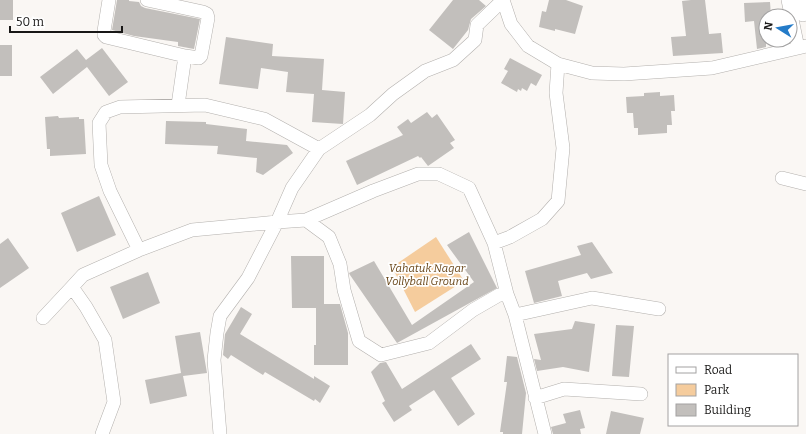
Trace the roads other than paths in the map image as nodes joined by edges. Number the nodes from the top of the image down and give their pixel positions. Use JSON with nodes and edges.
{"nodes":[{"id":1,"x":109,"y":0,"type":"edge"},
{"id":2,"x":147,"y":0,"type":"edge"},
{"id":3,"x":503,"y":0,"type":"edge"},
{"id":4,"x":788,"y":0,"type":"edge"},
{"id":5,"x":800,"y":0,"type":"edge"},
{"id":6,"x":800,"y":15,"type":"edge"},
{"id":7,"x":802,"y":47,"type":"edge"},
{"id":8,"x":185,"y":56,"type":"junction"},
{"id":9,"x":558,"y":64,"type":"junction"},
{"id":10,"x":178,"y":106,"type":"junction"},
{"id":11,"x":319,"y":149,"type":"junction"},
{"id":12,"x":782,"y":178,"type":"dead end"},
{"id":13,"x":806,"y":184,"type":"edge"},
{"id":14,"x":306,"y":220,"type":"junction"},
{"id":15,"x":277,"y":222,"type":"junction"},
{"id":16,"x":494,"y":243,"type":"junction"},
{"id":17,"x":139,"y":250,"type":"junction"},
{"id":18,"x":72,"y":288,"type":"junction"},
{"id":19,"x":507,"y":294,"type":"junction"},
{"id":20,"x":659,"y":309,"type":"dead end"},
{"id":21,"x":515,"y":315,"type":"junction"},
{"id":22,"x":43,"y":318,"type":"dead end"},
{"id":23,"x":641,"y":394,"type":"dead end"},
{"id":24,"x":535,"y":398,"type":"junction"},
{"id":25,"x":102,"y":434,"type":"edge"},
{"id":26,"x":220,"y":434,"type":"edge"},
{"id":27,"x":544,"y":434,"type":"edge"}],
"edges":[{"from":1,"to":8,"type":"street"},
{"from":2,"to":8,"type":"street"},
{"from":3,"to":9,"type":"street"},
{"from":3,"to":11,"type":"street"},
{"from":4,"to":6,"type":"street"},
{"from":5,"to":6,"type":"street"},
{"from":6,"to":7,"type":"street"},
{"from":7,"to":9,"type":"street"},
{"from":8,"to":10,"type":"street"},
{"from":9,"to":16,"type":"street"},
{"from":10,"to":11,"type":"street"},
{"from":10,"to":17,"type":"street"},
{"from":11,"to":15,"type":"street"},
{"from":12,"to":13,"type":"street"},
{"from":14,"to":15,"type":"street"},
{"from":14,"to":16,"type":"street"},
{"from":14,"to":19,"type":"street"},
{"from":15,"to":17,"type":"street"},
{"from":15,"to":26,"type":"street"},
{"from":16,"to":19,"type":"street"},
{"from":17,"to":18,"type":"street"},
{"from":18,"to":22,"type":"street"},
{"from":18,"to":25,"type":"street"},
{"from":19,"to":21,"type":"street"},
{"from":20,"to":21,"type":"street"},
{"from":21,"to":24,"type":"street"},
{"from":23,"to":24,"type":"street"},
{"from":24,"to":27,"type":"street"}]}
